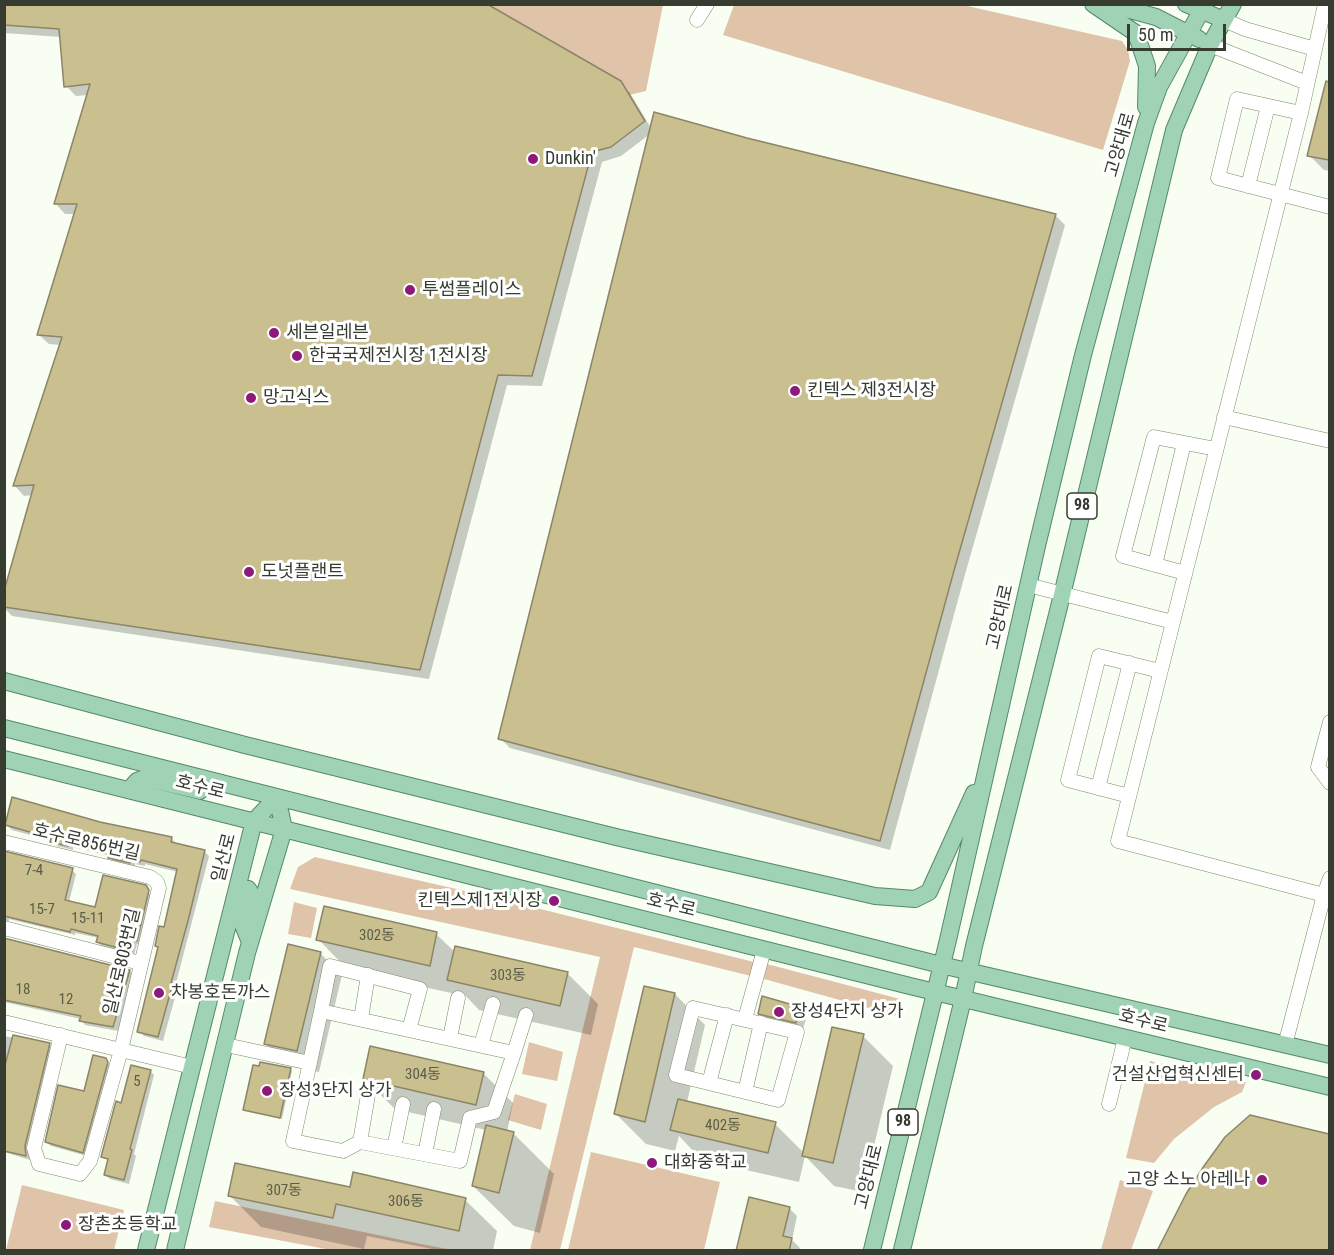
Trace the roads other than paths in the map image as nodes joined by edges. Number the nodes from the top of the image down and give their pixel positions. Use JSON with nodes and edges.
{"nodes":[{"id":1,"x":695,"y":4,"type":"edge"},
{"id":2,"x":700,"y":4,"type":"edge"},
{"id":3,"x":707,"y":4,"type":"edge"},
{"id":4,"x":1093,"y":4,"type":"edge"},
{"id":5,"x":1108,"y":4,"type":"edge"},
{"id":6,"x":1186,"y":4,"type":"edge"},
{"id":7,"x":1233,"y":4,"type":"edge"},
{"id":8,"x":1325,"y":4,"type":"edge"},
{"id":9,"x":1204,"y":7,"type":"edge"},
{"id":10,"x":697,"y":20,"type":"junction"},
{"id":11,"x":1224,"y":20,"type":"junction"},
{"id":12,"x":1190,"y":33,"type":"junction"},
{"id":13,"x":1210,"y":45,"type":"junction"},
{"id":14,"x":1315,"y":49,"type":"junction"},
{"id":15,"x":1307,"y":82,"type":"junction"},
{"id":16,"x":1268,"y":106,"type":"junction"},
{"id":17,"x":1301,"y":113,"type":"junction"},
{"id":18,"x":1146,"y":123,"type":"junction"},
{"id":19,"x":1248,"y":186,"type":"junction"},
{"id":20,"x":1280,"y":195,"type":"junction"},
{"id":21,"x":1329,"y":207,"type":"edge"},
{"id":22,"x":1224,"y":417,"type":"junction"},
{"id":23,"x":1329,"y":441,"type":"edge"},
{"id":24,"x":1184,"y":443,"type":"junction"},
{"id":25,"x":1216,"y":449,"type":"junction"},
{"id":26,"x":1155,"y":565,"type":"junction"},
{"id":27,"x":1185,"y":573,"type":"junction"},
{"id":28,"x":1028,"y":585,"type":"junction"},
{"id":29,"x":1062,"y":594,"type":"junction"},
{"id":30,"x":1173,"y":622,"type":"junction"},
{"id":31,"x":1130,"y":663,"type":"junction"},
{"id":32,"x":1160,"y":671,"type":"junction"},
{"id":33,"x":4,"y":681,"type":"edge"},
{"id":34,"x":1329,"y":722,"type":"edge"},
{"id":35,"x":4,"y":728,"type":"edge"},
{"id":36,"x":4,"y":759,"type":"edge"},
{"id":37,"x":988,"y":762,"type":"junction"},
{"id":38,"x":198,"y":778,"type":"junction"},
{"id":39,"x":1329,"y":783,"type":"edge"},
{"id":40,"x":1098,"y":788,"type":"junction"},
{"id":41,"x":129,"y":790,"type":"junction"},
{"id":42,"x":1129,"y":796,"type":"junction"},
{"id":43,"x":277,"y":797,"type":"junction"},
{"id":44,"x":254,"y":821,"type":"junction"},
{"id":45,"x":284,"y":829,"type":"junction"},
{"id":46,"x":4,"y":842,"type":"edge"},
{"id":47,"x":1329,"y":878,"type":"edge"},
{"id":48,"x":157,"y":882,"type":"joint"},
{"id":49,"x":1324,"y":896,"type":"junction"},
{"id":50,"x":234,"y":900,"type":"junction"},
{"id":51,"x":4,"y":928,"type":"edge"},
{"id":52,"x":250,"y":942,"type":"junction"},
{"id":53,"x":764,"y":950,"type":"junction"},
{"id":54,"x":140,"y":963,"type":"junction"},
{"id":55,"x":941,"y":965,"type":"junction"},
{"id":56,"x":968,"y":971,"type":"junction"},
{"id":57,"x":368,"y":975,"type":"junction"},
{"id":58,"x":935,"y":993,"type":"junction"},
{"id":59,"x":458,"y":998,"type":"dead end"},
{"id":60,"x":963,"y":999,"type":"junction"},
{"id":61,"x":493,"y":1004,"type":"dead end"},
{"id":62,"x":321,"y":1011,"type":"junction"},
{"id":63,"x":526,"y":1015,"type":"dead end"},
{"id":64,"x":726,"y":1015,"type":"junction"},
{"id":65,"x":361,"y":1019,"type":"junction"},
{"id":66,"x":745,"y":1019,"type":"junction"},
{"id":67,"x":5,"y":1022,"type":"edge"},
{"id":68,"x":761,"y":1023,"type":"junction"},
{"id":69,"x":409,"y":1030,"type":"junction"},
{"id":70,"x":62,"y":1035,"type":"junction"},
{"id":71,"x":450,"y":1038,"type":"junction"},
{"id":72,"x":1125,"y":1038,"type":"junction"},
{"id":73,"x":226,"y":1045,"type":"junction"},
{"id":74,"x":482,"y":1045,"type":"junction"},
{"id":75,"x":1285,"y":1045,"type":"junction"},
{"id":76,"x":121,"y":1050,"type":"junction"},
{"id":77,"x":514,"y":1053,"type":"junction"},
{"id":78,"x":1329,"y":1055,"type":"edge"},
{"id":79,"x":310,"y":1064,"type":"junction"},
{"id":80,"x":192,"y":1067,"type":"junction"},
{"id":81,"x":709,"y":1083,"type":"junction"},
{"id":82,"x":1329,"y":1087,"type":"edge"},
{"id":83,"x":745,"y":1092,"type":"junction"},
{"id":84,"x":368,"y":1095,"type":"dead end"},
{"id":85,"x":403,"y":1104,"type":"dead end"},
{"id":86,"x":1109,"y":1104,"type":"dead end"},
{"id":87,"x":434,"y":1109,"type":"dead end"},
{"id":88,"x":360,"y":1142,"type":"junction"},
{"id":89,"x":394,"y":1148,"type":"junction"},
{"id":90,"x":425,"y":1154,"type":"junction"},
{"id":91,"x":146,"y":1251,"type":"edge"},
{"id":92,"x":175,"y":1251,"type":"edge"},
{"id":93,"x":872,"y":1251,"type":"edge"},
{"id":94,"x":902,"y":1251,"type":"edge"}],
"edges":[{"from":1,"to":10,"type":"street"},
{"from":2,"to":10,"type":"street"},
{"from":3,"to":10,"type":"street"},
{"from":4,"to":18,"type":"main road"},
{"from":5,"to":12,"type":"main road"},
{"from":6,"to":9,"type":"main road"},
{"from":7,"to":11,"type":"main road","number":"98"},
{"from":8,"to":14,"type":"street"},
{"from":9,"to":11,"type":"main road"},
{"from":9,"to":12,"type":"main road","name":"고양대로","number":"98"},
{"from":11,"to":13,"type":"main road","number":"98"},
{"from":11,"to":14,"type":"street"},
{"from":12,"to":13,"type":"main road"},
{"from":12,"to":18,"type":"main road","name":"고양대로","number":"98"},
{"from":13,"to":15,"type":"street"},
{"from":13,"to":29,"type":"main road","number":"98"},
{"from":14,"to":15,"type":"street"},
{"from":15,"to":17,"type":"street"},
{"from":16,"to":17,"type":"street"},
{"from":16,"to":19,"type":"street"},
{"from":16,"to":19,"type":"street"},
{"from":17,"to":20,"type":"street"},
{"from":18,"to":28,"type":"main road","name":"고양대로","number":"98"},
{"from":19,"to":20,"type":"street"},
{"from":20,"to":21,"type":"street"},
{"from":20,"to":22,"type":"street"},
{"from":22,"to":23,"type":"street"},
{"from":22,"to":25,"type":"street"},
{"from":24,"to":25,"type":"street"},
{"from":24,"to":26,"type":"street"},
{"from":24,"to":26,"type":"street"},
{"from":25,"to":27,"type":"street"},
{"from":26,"to":27,"type":"street"},
{"from":27,"to":30,"type":"street"},
{"from":28,"to":29,"type":"street"},
{"from":28,"to":37,"type":"main road","name":"고양대로","number":"98"},
{"from":29,"to":30,"type":"street"},
{"from":29,"to":56,"type":"main road","number":"98"},
{"from":30,"to":32,"type":"street"},
{"from":31,"to":32,"type":"street"},
{"from":31,"to":40,"type":"street"},
{"from":31,"to":40,"type":"street"},
{"from":32,"to":42,"type":"street"},
{"from":33,"to":37,"type":"main road"},
{"from":34,"to":39,"type":"street"},
{"from":35,"to":38,"type":"main road","name":"호수로"},
{"from":36,"to":41,"type":"main road","name":"호수로"},
{"from":37,"to":55,"type":"main road","name":"고양대로","number":"98"},
{"from":38,"to":41,"type":"main road"},
{"from":38,"to":43,"type":"main road","name":"호수로"},
{"from":40,"to":42,"type":"street"},
{"from":41,"to":44,"type":"main road","name":"호수로"},
{"from":42,"to":49,"type":"street"},
{"from":43,"to":44,"type":"main road","name":"일산로"},
{"from":43,"to":45,"type":"main road"},
{"from":43,"to":55,"type":"main road","name":"호수로"},
{"from":44,"to":45,"type":"main road","name":"호수로"},
{"from":44,"to":50,"type":"main road","name":"일산로"},
{"from":45,"to":52,"type":"main road"},
{"from":45,"to":53,"type":"main road","name":"호수로"},
{"from":46,"to":48,"type":"street","name":"호수로856번길"},
{"from":47,"to":49,"type":"street"},
{"from":48,"to":54,"type":"street","name":"일산로803번길"},
{"from":49,"to":75,"type":"street"},
{"from":50,"to":52,"type":"main road"},
{"from":50,"to":80,"type":"main road","name":"일산로"},
{"from":51,"to":54,"type":"street"},
{"from":52,"to":73,"type":"main road"},
{"from":53,"to":58,"type":"main road","name":"호수로"},
{"from":53,"to":66,"type":"street"},
{"from":54,"to":76,"type":"street","name":"일산로803번길"},
{"from":55,"to":56,"type":"main road","name":"호수로"},
{"from":55,"to":58,"type":"main road","name":"고양대로","number":"98"},
{"from":56,"to":60,"type":"main road","number":"98"},
{"from":56,"to":75,"type":"main road","name":"호수로"},
{"from":57,"to":62,"type":"street"},
{"from":57,"to":65,"type":"street"},
{"from":57,"to":69,"type":"street"},
{"from":58,"to":60,"type":"main road","name":"호수로"},
{"from":58,"to":93,"type":"main road","name":"고양대로","number":"98"},
{"from":59,"to":71,"type":"street"},
{"from":60,"to":72,"type":"main road","name":"호수로"},
{"from":60,"to":94,"type":"main road","number":"98"},
{"from":61,"to":74,"type":"street"},
{"from":62,"to":65,"type":"street"},
{"from":62,"to":79,"type":"street"},
{"from":63,"to":77,"type":"street"},
{"from":64,"to":66,"type":"street"},
{"from":64,"to":81,"type":"street"},
{"from":64,"to":81,"type":"street"},
{"from":65,"to":69,"type":"street"},
{"from":66,"to":68,"type":"street"},
{"from":67,"to":70,"type":"street"},
{"from":68,"to":83,"type":"street"},
{"from":68,"to":83,"type":"street"},
{"from":69,"to":71,"type":"street"},
{"from":70,"to":76,"type":"street"},
{"from":70,"to":76,"type":"street","name":"일산로803번길"},
{"from":71,"to":74,"type":"street"},
{"from":72,"to":82,"type":"main road","name":"호수로"},
{"from":72,"to":86,"type":"street"},
{"from":73,"to":79,"type":"street"},
{"from":73,"to":92,"type":"main road"},
{"from":74,"to":77,"type":"street"},
{"from":75,"to":78,"type":"main road","name":"호수로"},
{"from":76,"to":80,"type":"street"},
{"from":77,"to":90,"type":"street"},
{"from":79,"to":88,"type":"street"},
{"from":80,"to":91,"type":"main road","name":"일산로"},
{"from":81,"to":83,"type":"street"},
{"from":84,"to":88,"type":"street"},
{"from":85,"to":89,"type":"street"},
{"from":87,"to":90,"type":"street"},
{"from":88,"to":89,"type":"street"},
{"from":89,"to":90,"type":"street"}]}
